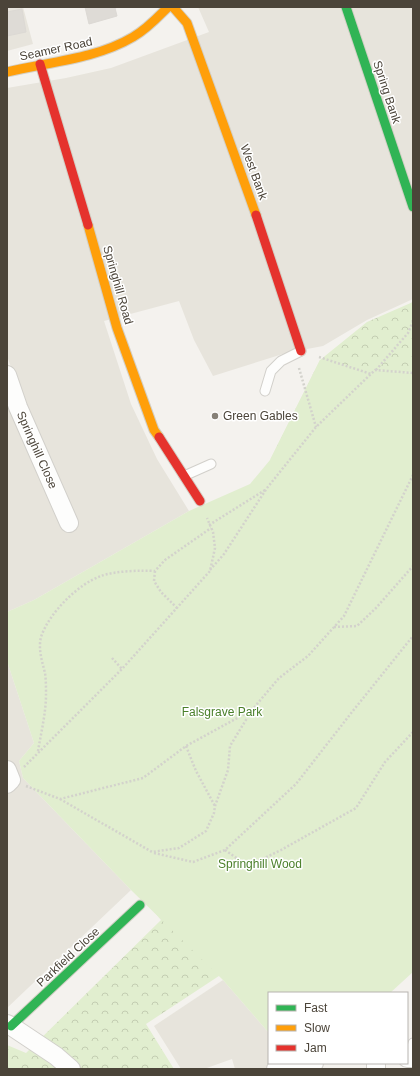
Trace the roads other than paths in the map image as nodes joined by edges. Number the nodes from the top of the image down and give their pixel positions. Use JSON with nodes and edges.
{"nodes":[{"id":1,"x":168,"y":7,"type":"edge"},
{"id":2,"x":173,"y":7,"type":"edge"},
{"id":3,"x":346,"y":7,"type":"edge"},
{"id":4,"x":40,"y":64,"type":"junction"},
{"id":5,"x":7,"y":72,"type":"edge"},
{"id":6,"x":413,"y":207,"type":"edge"},
{"id":7,"x":301,"y":351,"type":"joint"},
{"id":8,"x":7,"y":375,"type":"edge"},
{"id":9,"x":265,"y":391,"type":"dead end"},
{"id":10,"x":211,"y":464,"type":"dead end"},
{"id":11,"x":184,"y":476,"type":"junction"},
{"id":12,"x":200,"y":501,"type":"road end"},
{"id":13,"x":69,"y":524,"type":"dead end"},
{"id":14,"x":140,"y":904,"type":"dead end"},
{"id":15,"x":9,"y":1025,"type":"edge"},
{"id":16,"x":308,"y":1064,"type":"edge"},
{"id":17,"x":71,"y":1069,"type":"edge"},
{"id":18,"x":276,"y":1069,"type":"edge"}],
"edges":[{"from":1,"to":4,"type":"main road","name":"Seamer Road"},
{"from":2,"to":7,"type":"main road","name":"West Bank"},
{"from":3,"to":6,"type":"main road","name":"Spring Bank"},
{"from":4,"to":5,"type":"main road","name":"Seamer Road"},
{"from":4,"to":11,"type":"main road","name":"Springhill Road"},
{"from":7,"to":9,"type":"lane"},
{"from":8,"to":13,"type":"street","name":"Springhill Close"},
{"from":10,"to":11,"type":"lane"},
{"from":11,"to":12,"type":"main road","name":"Springhill Road"},
{"from":14,"to":15,"type":"main road","name":"Parkfield Close"},
{"from":15,"to":17,"type":"street"},
{"from":16,"to":18,"type":"street"}]}
